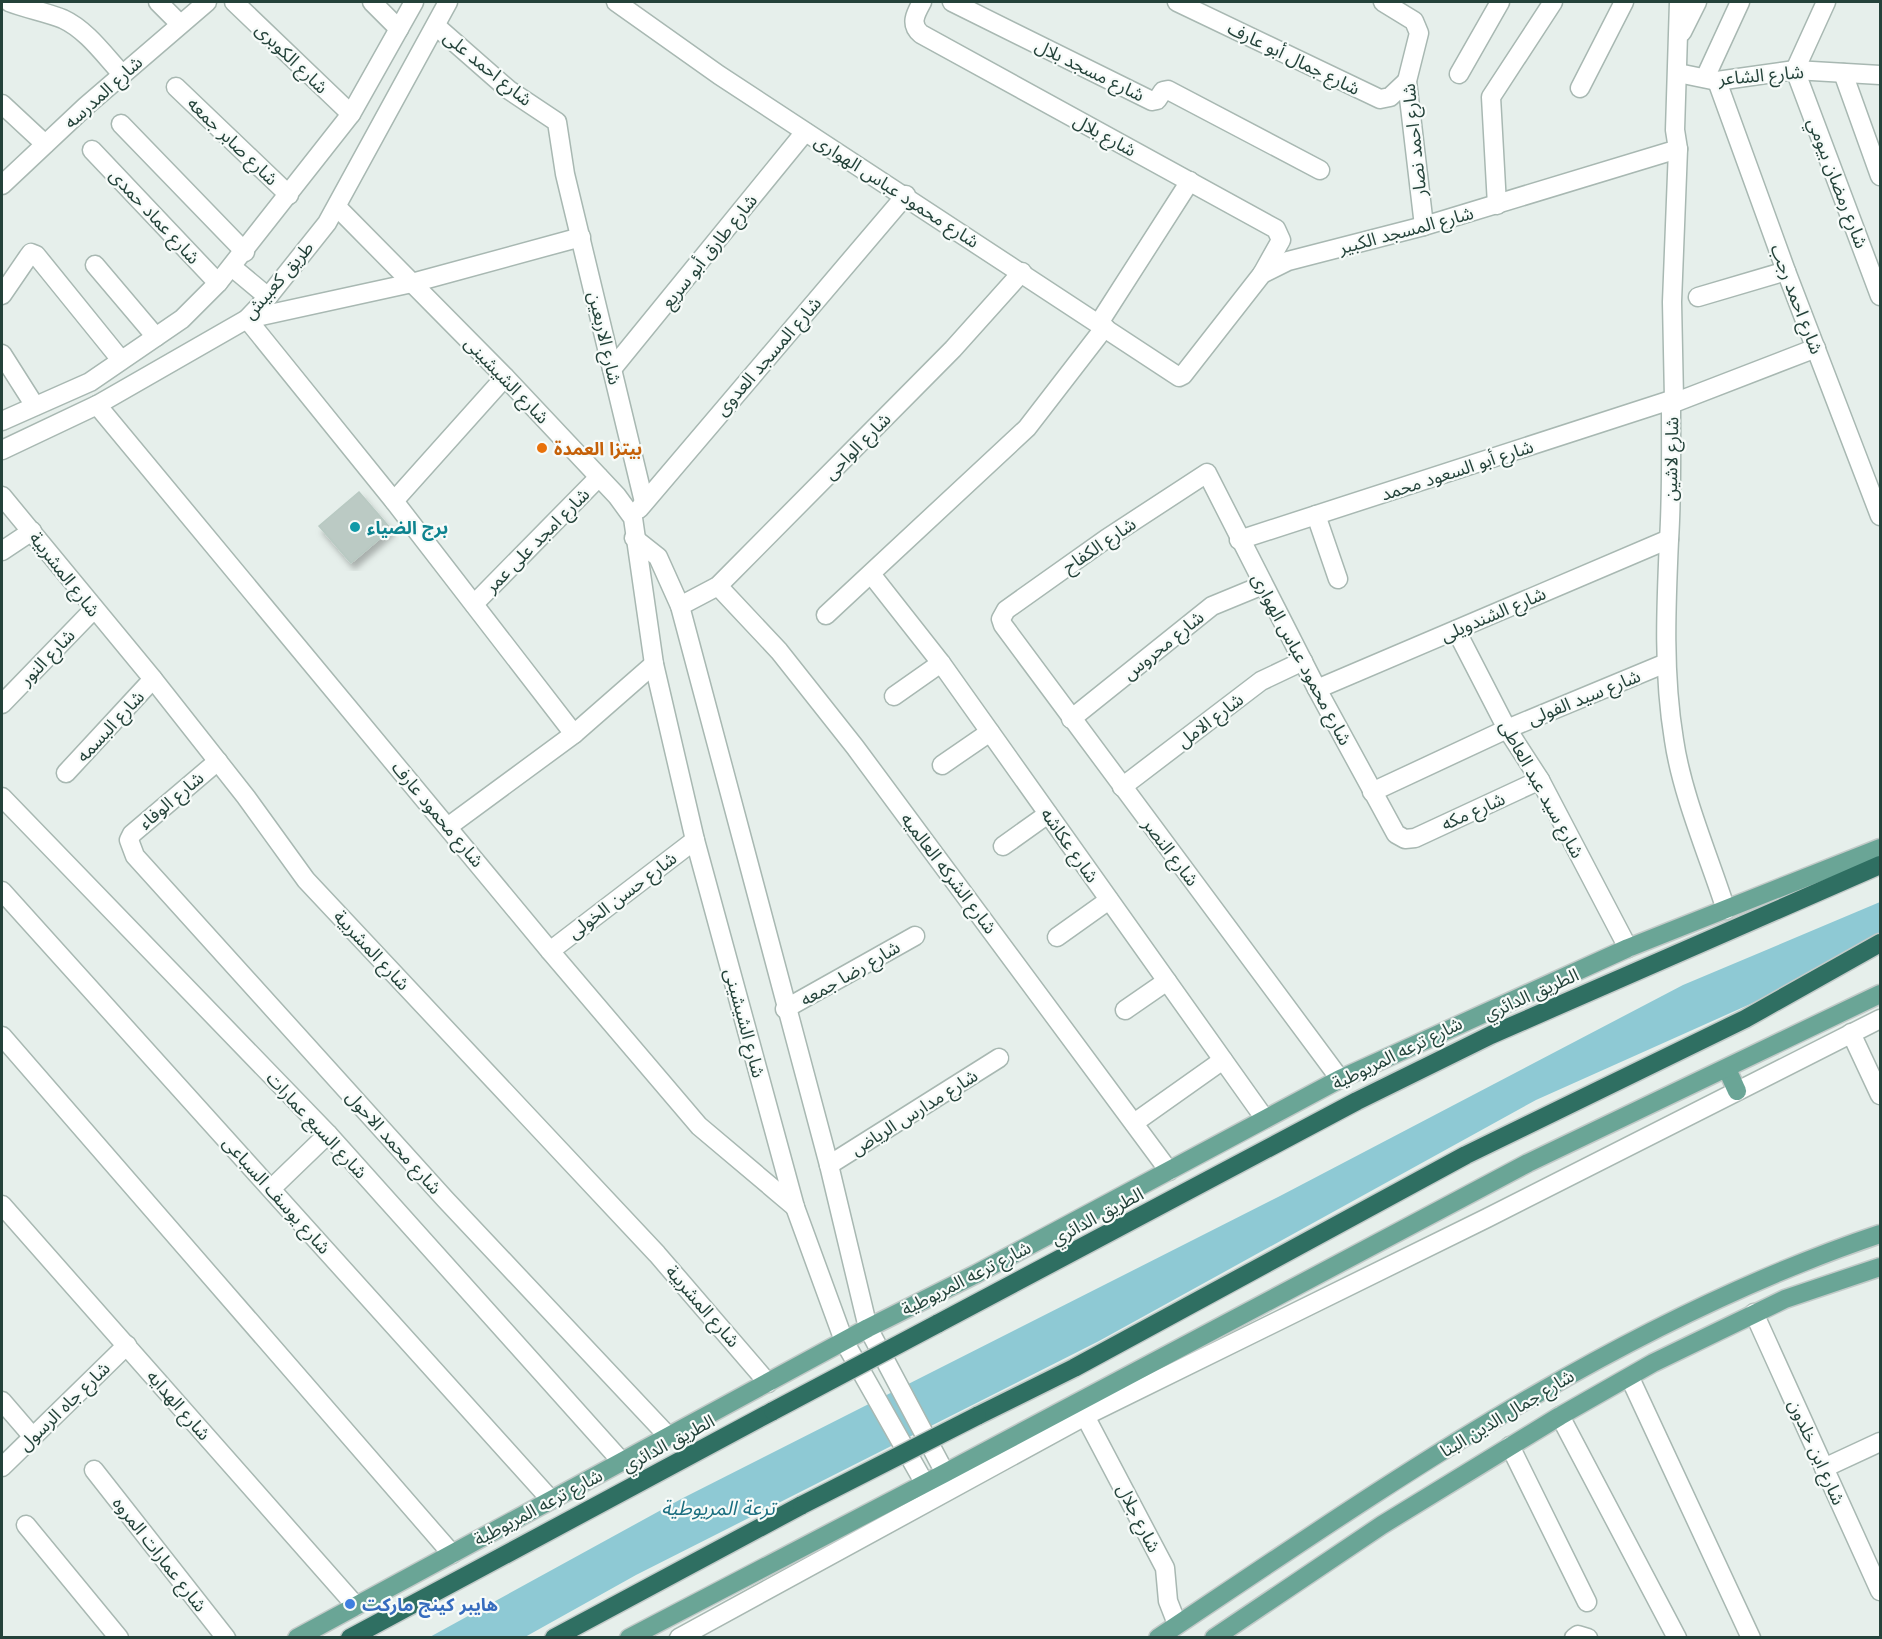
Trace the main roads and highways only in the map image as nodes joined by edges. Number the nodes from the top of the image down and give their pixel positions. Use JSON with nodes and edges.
{"nodes":[{"id":1,"x":1881,"y":848,"type":"edge"},
{"id":2,"x":1881,"y":865,"type":"edge"},
{"id":3,"x":1881,"y":943,"type":"edge"},
{"id":4,"x":1881,"y":994,"type":"edge"},
{"id":5,"x":1727,"y":1069,"type":"junction"},
{"id":6,"x":1737,"y":1091,"type":"road end"},
{"id":7,"x":1881,"y":1234,"type":"edge"},
{"id":8,"x":1881,"y":1267,"type":"edge"},
{"id":9,"x":1217,"y":1637,"type":"edge"},
{"id":10,"x":297,"y":1638,"type":"edge"},
{"id":11,"x":350,"y":1638,"type":"edge"},
{"id":12,"x":554,"y":1638,"type":"edge"},
{"id":13,"x":629,"y":1638,"type":"edge"},
{"id":14,"x":1158,"y":1638,"type":"edge"}],
"edges":[{"from":1,"to":10,"type":"main road","name":"شارع ترعه المريوطية"},
{"from":2,"to":11,"type":"highway","name":"الطريق الدائري","bridge":true},
{"from":3,"to":12,"type":"highway","bridge":true},
{"from":4,"to":5,"type":"main road"},
{"from":5,"to":6,"type":"main road"},
{"from":5,"to":13,"type":"main road"},
{"from":7,"to":14,"type":"main road","name":"شارع جمال الدين البنا"},
{"from":8,"to":9,"type":"main road","name":"شارع جمال الدين البنا"}]}
